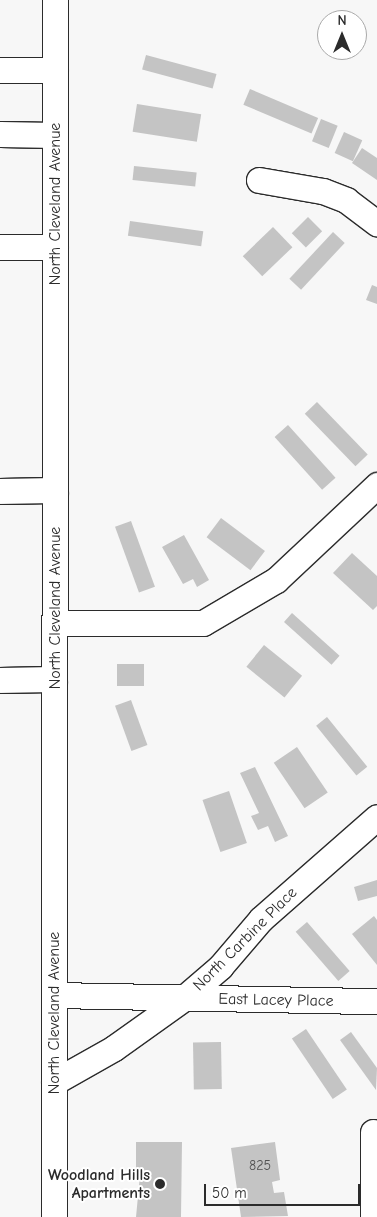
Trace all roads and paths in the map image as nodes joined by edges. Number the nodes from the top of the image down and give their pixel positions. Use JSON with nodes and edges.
{"nodes":[{"id":1,"x":55,"y":0,"type":"edge"},
{"id":2,"x":0,"y":70,"type":"edge"},
{"id":3,"x":55,"y":70,"type":"junction"},
{"id":4,"x":0,"y":134,"type":"edge"},
{"id":5,"x":55,"y":135,"type":"junction"},
{"id":6,"x":259,"y":180,"type":"dead end"},
{"id":7,"x":377,"y":223,"type":"edge"},
{"id":8,"x":0,"y":247,"type":"edge"},
{"id":9,"x":55,"y":247,"type":"junction"},
{"id":10,"x":377,"y":485,"type":"edge"},
{"id":11,"x":55,"y":490,"type":"junction"},
{"id":12,"x":0,"y":491,"type":"edge"},
{"id":13,"x":55,"y":623,"type":"junction"},
{"id":14,"x":54,"y":679,"type":"junction"},
{"id":15,"x":0,"y":680,"type":"edge"},
{"id":16,"x":377,"y":816,"type":"edge"},
{"id":17,"x":54,"y":995,"type":"junction"},
{"id":18,"x":184,"y":998,"type":"junction"},
{"id":19,"x":377,"y":1001,"type":"edge"},
{"id":20,"x":54,"y":1082,"type":"junction"},
{"id":21,"x":373,"y":1132,"type":"dead end"},
{"id":22,"x":54,"y":1217,"type":"edge"},
{"id":23,"x":373,"y":1217,"type":"edge"}],
"edges":[{"from":1,"to":3,"type":"street","name":"North Cleveland Avenue"},
{"from":2,"to":3,"type":"street"},
{"from":3,"to":5,"type":"street","name":"North Cleveland Avenue"},
{"from":4,"to":5,"type":"street"},
{"from":5,"to":9,"type":"street","name":"North Cleveland Avenue"},
{"from":6,"to":7,"type":"street"},
{"from":8,"to":9,"type":"street"},
{"from":9,"to":11,"type":"street","name":"North Cleveland Avenue"},
{"from":10,"to":13,"type":"street"},
{"from":11,"to":12,"type":"street"},
{"from":11,"to":13,"type":"street","name":"North Cleveland Avenue"},
{"from":13,"to":14,"type":"street","name":"North Cleveland Avenue"},
{"from":14,"to":15,"type":"street"},
{"from":14,"to":17,"type":"street","name":"North Cleveland Avenue"},
{"from":16,"to":18,"type":"street","name":"North Carbine Place"},
{"from":17,"to":18,"type":"street","name":"East Lacey Place"},
{"from":17,"to":20,"type":"street","name":"North Cleveland Avenue"},
{"from":18,"to":19,"type":"street","name":"East Lacey Place"},
{"from":18,"to":20,"type":"street","name":"North Carbine Place"},
{"from":20,"to":22,"type":"street","name":"North Cleveland Avenue"},
{"from":21,"to":23,"type":"street"}]}
